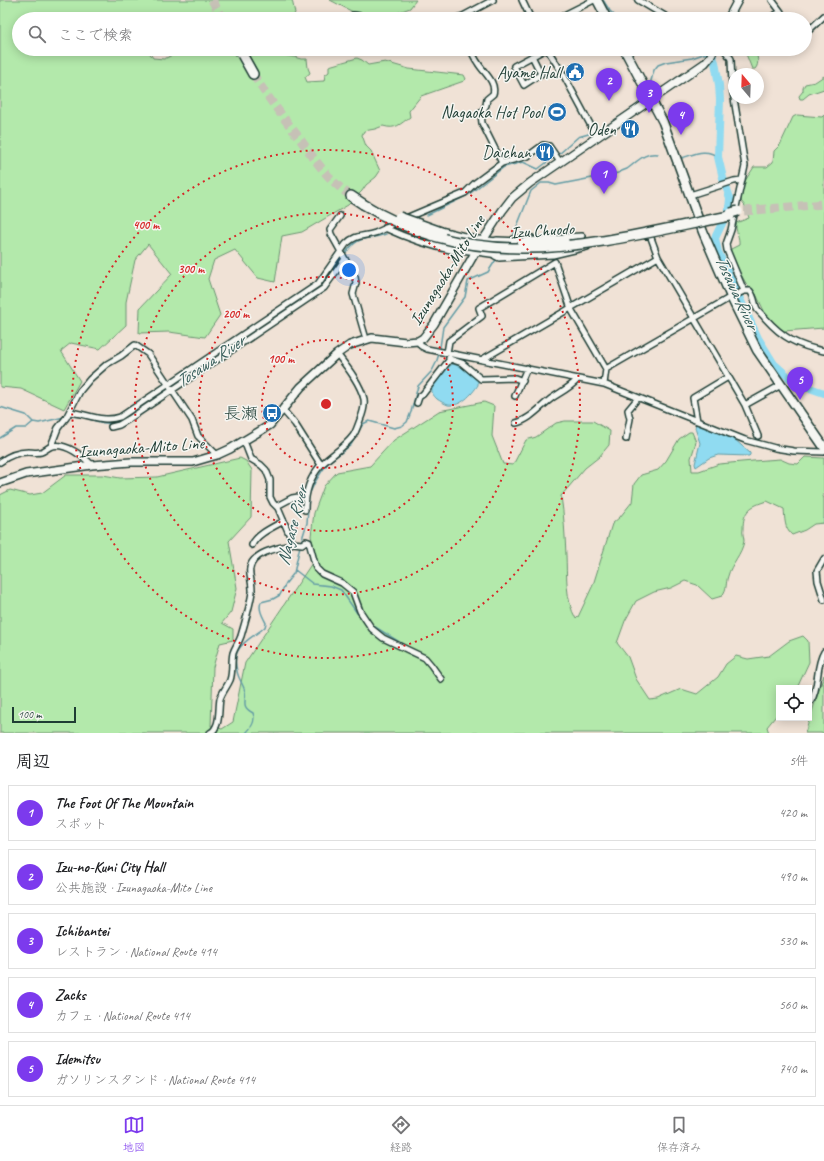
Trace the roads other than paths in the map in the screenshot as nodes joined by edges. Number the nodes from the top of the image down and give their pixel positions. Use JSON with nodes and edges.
{"nodes":[{"id":1,"x":493,"y":0,"type":"edge"},
{"id":2,"x":522,"y":0,"type":"edge"},
{"id":3,"x":594,"y":0,"type":"edge"},
{"id":4,"x":597,"y":0,"type":"edge"},
{"id":5,"x":638,"y":0,"type":"edge"},
{"id":6,"x":738,"y":0,"type":"edge"},
{"id":7,"x":772,"y":0,"type":"edge"},
{"id":8,"x":471,"y":12,"type":"edge"},
{"id":9,"x":528,"y":12,"type":"edge"},
{"id":10,"x":570,"y":12,"type":"edge"},
{"id":11,"x":603,"y":12,"type":"edge"},
{"id":12,"x":658,"y":12,"type":"edge"},
{"id":13,"x":732,"y":12,"type":"edge"},
{"id":14,"x":781,"y":12,"type":"edge"},
{"id":15,"x":824,"y":16,"type":"edge"},
{"id":16,"x":812,"y":27,"type":"edge"},
{"id":17,"x":245,"y":56,"type":"edge"},
{"id":18,"x":474,"y":56,"type":"edge"},
{"id":19,"x":532,"y":56,"type":"joint"},
{"id":20,"x":552,"y":56,"type":"edge"},
{"id":21,"x":628,"y":56,"type":"edge"},
{"id":22,"x":710,"y":56,"type":"edge"},
{"id":23,"x":730,"y":56,"type":"edge"},
{"id":24,"x":254,"y":73,"type":"tunnel mouth"},
{"id":25,"x":652,"y":99,"type":"junction"},
{"id":26,"x":597,"y":136,"type":"junction"},
{"id":27,"x":560,"y":162,"type":"junction"},
{"id":28,"x":502,"y":164,"type":"junction"},
{"id":29,"x":741,"y":180,"type":"junction"},
{"id":30,"x":351,"y":195,"type":"tunnel mouth"},
{"id":31,"x":690,"y":195,"type":"junction"},
{"id":32,"x":365,"y":204,"type":"junction"},
{"id":33,"x":378,"y":210,"type":"junction"},
{"id":34,"x":735,"y":214,"type":"tunnel mouth"},
{"id":35,"x":340,"y":216,"type":"dead end"},
{"id":36,"x":411,"y":216,"type":"junction"},
{"id":37,"x":385,"y":228,"type":"junction"},
{"id":38,"x":545,"y":238,"type":"junction"},
{"id":39,"x":469,"y":239,"type":"junction"},
{"id":40,"x":586,"y":240,"type":"junction"},
{"id":41,"x":483,"y":241,"type":"junction"},
{"id":42,"x":497,"y":242,"type":"junction"},
{"id":43,"x":462,"y":249,"type":"junction"},
{"id":44,"x":476,"y":251,"type":"junction"},
{"id":45,"x":489,"y":253,"type":"junction"},
{"id":46,"x":498,"y":254,"type":"joint"},
{"id":47,"x":343,"y":255,"type":"junction"},
{"id":48,"x":553,"y":256,"type":"junction"},
{"id":49,"x":658,"y":257,"type":"junction"},
{"id":50,"x":555,"y":262,"type":"junction"},
{"id":51,"x":743,"y":292,"type":"junction"},
{"id":52,"x":733,"y":296,"type":"junction"},
{"id":53,"x":571,"y":309,"type":"junction"},
{"id":54,"x":695,"y":318,"type":"junction"},
{"id":55,"x":366,"y":339,"type":"junction"},
{"id":56,"x":418,"y":341,"type":"junction"},
{"id":57,"x":824,"y":351,"type":"edge"},
{"id":58,"x":446,"y":352,"type":"junction"},
{"id":59,"x":337,"y":354,"type":"junction"},
{"id":60,"x":450,"y":359,"type":"junction"},
{"id":61,"x":483,"y":359,"type":"junction"},
{"id":62,"x":527,"y":368,"type":"junction"},
{"id":63,"x":606,"y":369,"type":"junction"},
{"id":64,"x":728,"y":377,"type":"junction"},
{"id":65,"x":578,"y":379,"type":"junction"},
{"id":66,"x":523,"y":381,"type":"junction"},
{"id":67,"x":604,"y":384,"type":"junction"},
{"id":68,"x":781,"y":385,"type":"junction"},
{"id":69,"x":170,"y":388,"type":"junction"},
{"id":70,"x":515,"y":396,"type":"dead end"},
{"id":71,"x":638,"y":398,"type":"junction"},
{"id":72,"x":417,"y":403,"type":"dead end"},
{"id":73,"x":745,"y":405,"type":"junction"},
{"id":74,"x":283,"y":410,"type":"junction"},
{"id":75,"x":70,"y":412,"type":"junction"},
{"id":76,"x":697,"y":421,"type":"junction"},
{"id":77,"x":516,"y":423,"type":"dead end"},
{"id":78,"x":111,"y":426,"type":"dead end"},
{"id":79,"x":758,"y":436,"type":"dead end"},
{"id":80,"x":626,"y":439,"type":"dead end"},
{"id":81,"x":244,"y":441,"type":"junction"},
{"id":82,"x":50,"y":446,"type":"junction"},
{"id":83,"x":824,"y":447,"type":"edge"},
{"id":84,"x":824,"y":452,"type":"edge"},
{"id":85,"x":218,"y":455,"type":"junction"},
{"id":86,"x":0,"y":462,"type":"edge"},
{"id":87,"x":92,"y":465,"type":"junction"},
{"id":88,"x":320,"y":466,"type":"junction"},
{"id":89,"x":0,"y":483,"type":"edge"},
{"id":90,"x":305,"y":496,"type":"junction"},
{"id":91,"x":277,"y":506,"type":"junction"},
{"id":92,"x":305,"y":510,"type":"dead end"},
{"id":93,"x":284,"y":521,"type":"junction"},
{"id":94,"x":298,"y":543,"type":"junction"},
{"id":95,"x":252,"y":545,"type":"dead end"},
{"id":96,"x":824,"y":559,"type":"edge"},
{"id":97,"x":824,"y":600,"type":"edge"},
{"id":98,"x":824,"y":652,"type":"edge"},
{"id":99,"x":440,"y":679,"type":"dead end"},
{"id":100,"x":812,"y":700,"type":"edge"},
{"id":101,"x":210,"y":733,"type":"edge"}],
"edges":[{"from":1,"to":8,"type":"street"},
{"from":2,"to":9,"type":"street"},
{"from":3,"to":10,"type":"street"},
{"from":4,"to":11,"type":"highway"},
{"from":5,"to":12,"type":"street"},
{"from":6,"to":13,"type":"main road"},
{"from":7,"to":14,"type":"street"},
{"from":15,"to":16,"type":"street"},
{"from":17,"to":24,"type":"highway"},
{"from":18,"to":28,"type":"street"},
{"from":19,"to":19,"type":"street"},
{"from":20,"to":26,"type":"street"},
{"from":21,"to":25,"type":"highway"},
{"from":22,"to":25,"type":"main road","name":"Izunagaoka-Mito Line"},
{"from":23,"to":29,"type":"street"},
{"from":25,"to":26,"type":"main road","name":"Izunagaoka-Mito Line"},
{"from":25,"to":31,"type":"highway"},
{"from":26,"to":27,"type":"main road","name":"Izunagaoka-Mito Line"},
{"from":27,"to":28,"type":"street"},
{"from":27,"to":41,"type":"main road","name":"Izunagaoka-Mito Line"},
{"from":28,"to":36,"type":"street"},
{"from":29,"to":31,"type":"street"},
{"from":29,"to":51,"type":"street"},
{"from":30,"to":32,"type":"highway","name":"Izu Chuodo"},
{"from":31,"to":52,"type":"highway"},
{"from":32,"to":33,"type":"highway","name":"Izu Chuodo","bridge":true},
{"from":32,"to":40,"type":"highway","name":"Izu Chuodo","bridge":true},
{"from":32,"to":43,"type":"highway"},
{"from":33,"to":39,"type":"highway","bridge":true},
{"from":33,"to":40,"type":"highway","name":"Izu Chuodo","bridge":true},
{"from":34,"to":40,"type":"highway","name":"Izu Chuodo","bridge":true},
{"from":35,"to":47,"type":"street"},
{"from":36,"to":37,"type":"street"},
{"from":36,"to":39,"type":"street"},
{"from":37,"to":43,"type":"street"},
{"from":37,"to":47,"type":"street"},
{"from":38,"to":40,"type":"street"},
{"from":38,"to":42,"type":"street"},
{"from":38,"to":48,"type":"street"},
{"from":39,"to":41,"type":"main road"},
{"from":40,"to":42,"type":"highway","bridge":true},
{"from":40,"to":46,"type":"highway","bridge":true},
{"from":41,"to":42,"type":"main road"},
{"from":41,"to":44,"type":"main road","name":"Izunagaoka-Mito Line"},
{"from":43,"to":44,"type":"main road"},
{"from":44,"to":45,"type":"main road"},
{"from":44,"to":56,"type":"main road","name":"Izunagaoka-Mito Line"},
{"from":45,"to":46,"type":"main road"},
{"from":45,"to":48,"type":"street"},
{"from":47,"to":55,"type":"street"},
{"from":47,"to":69,"type":"street"},
{"from":47,"to":69,"type":"street"},
{"from":48,"to":49,"type":"street"},
{"from":48,"to":50,"type":"street"},
{"from":49,"to":53,"type":"street"},
{"from":49,"to":54,"type":"street"},
{"from":50,"to":53,"type":"street"},
{"from":50,"to":58,"type":"street"},
{"from":51,"to":52,"type":"street"},
{"from":51,"to":57,"type":"street"},
{"from":52,"to":54,"type":"street"},
{"from":52,"to":68,"type":"highway"},
{"from":53,"to":61,"type":"street"},
{"from":53,"to":63,"type":"street"},
{"from":54,"to":63,"type":"street"},
{"from":54,"to":64,"type":"street"},
{"from":55,"to":56,"type":"main road","name":"Izunagaoka-Mito Line"},
{"from":55,"to":59,"type":"main road","name":"Izunagaoka-Mito Line"},
{"from":56,"to":58,"type":"street"},
{"from":58,"to":60,"type":"street"},
{"from":58,"to":61,"type":"street"},
{"from":59,"to":74,"type":"main road","name":"Izunagaoka-Mito Line"},
{"from":59,"to":88,"type":"street"},
{"from":60,"to":66,"type":"street"},
{"from":60,"to":72,"type":"street"},
{"from":61,"to":62,"type":"street"},
{"from":62,"to":65,"type":"street"},
{"from":62,"to":66,"type":"street"},
{"from":63,"to":67,"type":"street"},
{"from":64,"to":73,"type":"street"},
{"from":64,"to":76,"type":"street"},
{"from":65,"to":67,"type":"street"},
{"from":65,"to":77,"type":"street"},
{"from":66,"to":70,"type":"street"},
{"from":67,"to":71,"type":"street"},
{"from":68,"to":73,"type":"street"},
{"from":68,"to":83,"type":"highway"},
{"from":69,"to":75,"type":"street"},
{"from":69,"to":75,"type":"street"},
{"from":69,"to":78,"type":"street"},
{"from":69,"to":85,"type":"street"},
{"from":71,"to":76,"type":"street"},
{"from":71,"to":80,"type":"street"},
{"from":73,"to":79,"type":"street"},
{"from":74,"to":81,"type":"main road","name":"Izunagaoka-Mito Line"},
{"from":74,"to":88,"type":"street"},
{"from":75,"to":82,"type":"street"},
{"from":76,"to":84,"type":"street"},
{"from":81,"to":85,"type":"main road","name":"Izunagaoka-Mito Line"},
{"from":81,"to":91,"type":"street"},
{"from":82,"to":86,"type":"street"},
{"from":82,"to":87,"type":"street"},
{"from":85,"to":87,"type":"main road","name":"Izunagaoka-Mito Line"},
{"from":87,"to":89,"type":"main road","name":"Izunagaoka-Mito Line"},
{"from":88,"to":90,"type":"street"},
{"from":90,"to":91,"type":"street"},
{"from":90,"to":92,"type":"street"},
{"from":91,"to":93,"type":"street"},
{"from":93,"to":94,"type":"street"},
{"from":93,"to":95,"type":"street"},
{"from":94,"to":99,"type":"street"},
{"from":94,"to":101,"type":"street"},
{"from":96,"to":97,"type":"street"},
{"from":98,"to":100,"type":"street"}]}
